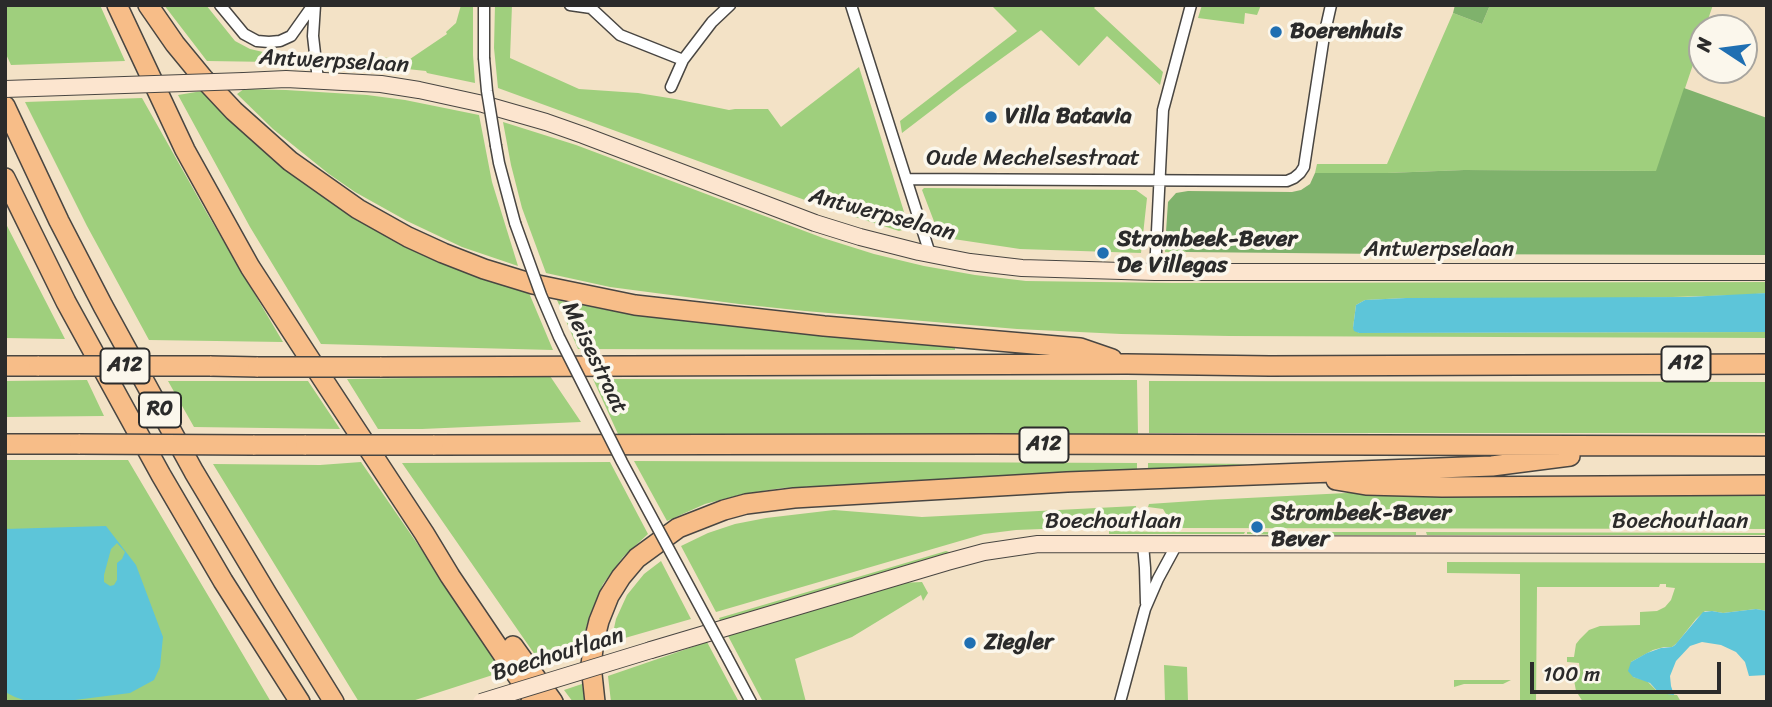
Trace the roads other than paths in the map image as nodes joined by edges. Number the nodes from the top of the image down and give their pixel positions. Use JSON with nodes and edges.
{"nodes":[{"id":1,"x":117,"y":5,"type":"edge"},
{"id":2,"x":148,"y":5,"type":"edge"},
{"id":3,"x":220,"y":5,"type":"edge"},
{"id":4,"x":314,"y":5,"type":"edge"},
{"id":5,"x":484,"y":5,"type":"edge"},
{"id":6,"x":570,"y":5,"type":"edge"},
{"id":7,"x":730,"y":5,"type":"edge"},
{"id":8,"x":851,"y":5,"type":"edge"},
{"id":9,"x":1191,"y":5,"type":"edge"},
{"id":10,"x":1331,"y":5,"type":"edge"},
{"id":11,"x":682,"y":60,"type":"junction"},
{"id":12,"x":318,"y":80,"type":"junction"},
{"id":13,"x":671,"y":87,"type":"dead end"},
{"id":14,"x":5,"y":89,"type":"edge"},
{"id":15,"x":5,"y":106,"type":"edge"},
{"id":16,"x":5,"y":178,"type":"edge"},
{"id":17,"x":907,"y":179,"type":"junction"},
{"id":18,"x":1158,"y":181,"type":"junction"},
{"id":19,"x":930,"y":254,"type":"junction"},
{"id":20,"x":1155,"y":272,"type":"junction"},
{"id":21,"x":1767,"y":272,"type":"edge"},
{"id":22,"x":1767,"y":354,"type":"edge"},
{"id":23,"x":1767,"y":364,"type":"edge"},
{"id":24,"x":1127,"y":365,"type":"junction"},
{"id":25,"x":1605,"y":365,"type":"junction"},
{"id":26,"x":5,"y":366,"type":"edge"},
{"id":27,"x":5,"y":444,"type":"edge"},
{"id":28,"x":1655,"y":446,"type":"junction"},
{"id":29,"x":1767,"y":446,"type":"edge"},
{"id":30,"x":1293,"y":473,"type":"junction"},
{"id":31,"x":1767,"y":485,"type":"edge"},
{"id":32,"x":424,"y":533,"type":"junction"},
{"id":33,"x":1143,"y":544,"type":"junction"},
{"id":34,"x":1177,"y":544,"type":"junction"},
{"id":35,"x":1767,"y":545,"type":"edge"},
{"id":36,"x":1145,"y":609,"type":"junction"},
{"id":37,"x":300,"y":702,"type":"edge"},
{"id":38,"x":334,"y":702,"type":"edge"},
{"id":39,"x":481,"y":702,"type":"edge"},
{"id":40,"x":535,"y":702,"type":"edge"},
{"id":41,"x":553,"y":702,"type":"edge"},
{"id":42,"x":595,"y":702,"type":"edge"},
{"id":43,"x":751,"y":702,"type":"edge"},
{"id":44,"x":1120,"y":702,"type":"edge"}],
"edges":[{"from":1,"to":32,"type":"highway"},
{"from":2,"to":24,"type":"highway"},
{"from":3,"to":4,"type":"street"},
{"from":4,"to":12,"type":"street"},
{"from":5,"to":43,"type":"street","name":"Meisestraat","bridge":true},
{"from":6,"to":11,"type":"street"},
{"from":7,"to":11,"type":"street"},
{"from":8,"to":17,"type":"street","name":"Oude Mechelsestraat"},
{"from":9,"to":18,"type":"street"},
{"from":10,"to":18,"type":"street","name":"Oude Mechelsestraat"},
{"from":11,"to":13,"type":"street"},
{"from":12,"to":14,"type":"main road","name":"Antwerpselaan","bridge":true},
{"from":12,"to":19,"type":"main road","name":"Antwerpselaan"},
{"from":15,"to":38,"type":"highway","number":"R0"},
{"from":16,"to":37,"type":"highway","number":"R0"},
{"from":17,"to":18,"type":"street","name":"Oude Mechelsestraat"},
{"from":17,"to":19,"type":"street","name":"Oude Mechelsestraat"},
{"from":18,"to":20,"type":"street"},
{"from":19,"to":20,"type":"main road","name":"Antwerpselaan"},
{"from":20,"to":21,"type":"main road","name":"Antwerpselaan"},
{"from":22,"to":25,"type":"highway"},
{"from":23,"to":25,"type":"highway","number":"A12"},
{"from":24,"to":25,"type":"highway","number":"A12"},
{"from":24,"to":26,"type":"highway","number":"A12","bridge":true},
{"from":27,"to":28,"type":"highway","number":"A12","bridge":true},
{"from":28,"to":29,"type":"highway","number":"A12"},
{"from":28,"to":30,"type":"highway"},
{"from":30,"to":31,"type":"highway"},
{"from":30,"to":42,"type":"highway"},
{"from":32,"to":40,"type":"highway"},
{"from":32,"to":41,"type":"highway"},
{"from":33,"to":34,"type":"main road","name":"Boechoutlaan"},
{"from":33,"to":36,"type":"street"},
{"from":33,"to":39,"type":"main road","name":"Boechoutlaan","bridge":true},
{"from":34,"to":35,"type":"main road","name":"Boechoutlaan"},
{"from":34,"to":36,"type":"street"},
{"from":36,"to":44,"type":"street"}]}
